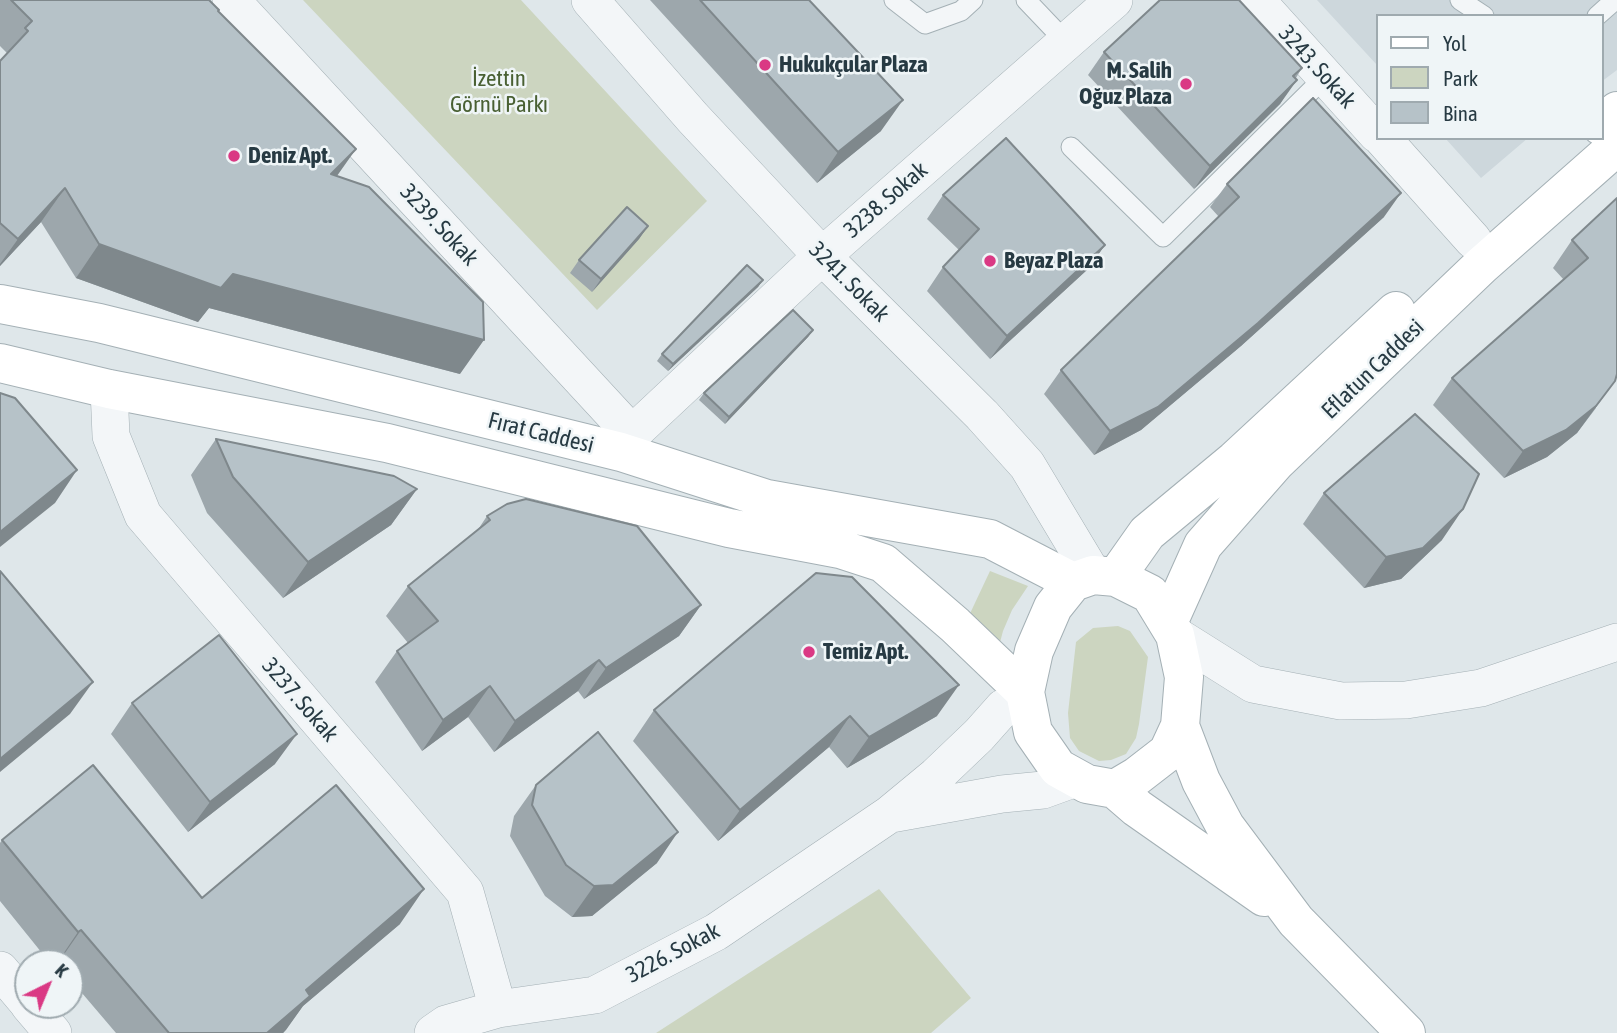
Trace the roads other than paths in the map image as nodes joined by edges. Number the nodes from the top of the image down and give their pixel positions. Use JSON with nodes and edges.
{"nodes":[{"id":1,"x":231,"y":0,"type":"edge"},
{"id":2,"x":590,"y":0,"type":"edge"},
{"id":3,"x":894,"y":0,"type":"edge"},
{"id":4,"x":973,"y":0,"type":"edge"},
{"id":5,"x":1027,"y":0,"type":"edge"},
{"id":6,"x":1114,"y":0,"type":"edge"},
{"id":7,"x":1256,"y":0,"type":"edge"},
{"id":8,"x":1460,"y":0,"type":"edge"},
{"id":9,"x":1615,"y":0,"type":"edge"},
{"id":10,"x":1481,"y":14,"type":"edge"},
{"id":11,"x":1599,"y":14,"type":"edge"},
{"id":12,"x":1066,"y":42,"type":"junction"},
{"id":13,"x":1326,"y":76,"type":"junction"},
{"id":14,"x":1376,"y":133,"type":"edge"},
{"id":15,"x":1383,"y":140,"type":"edge"},
{"id":16,"x":1590,"y":140,"type":"edge"},
{"id":17,"x":1593,"y":140,"type":"edge"},
{"id":18,"x":1071,"y":148,"type":"dead end"},
{"id":19,"x":1473,"y":240,"type":"junction"},
{"id":20,"x":822,"y":256,"type":"junction"},
{"id":21,"x":0,"y":304,"type":"edge"},
{"id":22,"x":0,"y":363,"type":"edge"},
{"id":23,"x":109,"y":389,"type":"junction"},
{"id":24,"x":627,"y":443,"type":"junction"},
{"id":25,"x":1094,"y":578,"type":"junction"},
{"id":26,"x":1172,"y":629,"type":"junction"},
{"id":27,"x":1617,"y":642,"type":"edge"},
{"id":28,"x":1026,"y":697,"type":"junction"},
{"id":29,"x":1180,"y":726,"type":"junction"},
{"id":30,"x":1076,"y":778,"type":"junction"},
{"id":31,"x":1115,"y":789,"type":"junction"},
{"id":32,"x":890,"y":814,"type":"junction"},
{"id":33,"x":1296,"y":921,"type":"junction"},
{"id":34,"x":0,"y":970,"type":"edge"},
{"id":35,"x":14,"y":986,"type":"edge"},
{"id":36,"x":498,"y":1009,"type":"junction"},
{"id":37,"x":41,"y":1019,"type":"edge"},
{"id":38,"x":53,"y":1033,"type":"edge"},
{"id":39,"x":433,"y":1033,"type":"edge"},
{"id":40,"x":1406,"y":1033,"type":"edge"}],
"edges":[{"from":1,"to":24,"type":"street","name":"3239. Sokak"},
{"from":2,"to":20,"type":"street","name":"3241. Sokak"},
{"from":3,"to":4,"type":"lane"},
{"from":5,"to":12,"type":"lane"},
{"from":6,"to":12,"type":"street","name":"3238. Sokak"},
{"from":7,"to":13,"type":"street","name":"3243. Sokak"},
{"from":8,"to":10,"type":"lane"},
{"from":9,"to":11,"type":"lane"},
{"from":12,"to":20,"type":"street","name":"3238. Sokak"},
{"from":13,"to":14,"type":"street","name":"3243. Sokak"},
{"from":13,"to":18,"type":"lane"},
{"from":15,"to":19,"type":"street"},
{"from":16,"to":19,"type":"main road","name":"Eflatun Caddesi"},
{"from":17,"to":26,"type":"main road","name":"Eflatun Caddesi"},
{"from":19,"to":25,"type":"main road","name":"Eflatun Caddesi"},
{"from":20,"to":24,"type":"street","name":"3238. Sokak"},
{"from":20,"to":25,"type":"street","name":"3241. Sokak"},
{"from":21,"to":24,"type":"main road","name":"Fırat Caddesi"},
{"from":22,"to":23,"type":"main road"},
{"from":23,"to":28,"type":"main road"},
{"from":23,"to":36,"type":"street","name":"3237. Sokak"},
{"from":24,"to":25,"type":"main road","name":"Fırat Caddesi"},
{"from":25,"to":26,"type":"main road"},
{"from":25,"to":28,"type":"main road"},
{"from":26,"to":27,"type":"street"},
{"from":26,"to":29,"type":"main road"},
{"from":28,"to":30,"type":"main road"},
{"from":28,"to":32,"type":"street","name":"3226. Sokak"},
{"from":29,"to":31,"type":"main road"},
{"from":29,"to":33,"type":"main road"},
{"from":30,"to":31,"type":"main road"},
{"from":30,"to":32,"type":"street"},
{"from":31,"to":33,"type":"main road"},
{"from":32,"to":36,"type":"street","name":"3226. Sokak"},
{"from":33,"to":40,"type":"main road"},
{"from":34,"to":35,"type":"street"},
{"from":36,"to":39,"type":"street","name":"3226. Sokak"},
{"from":37,"to":38,"type":"street"}]}
